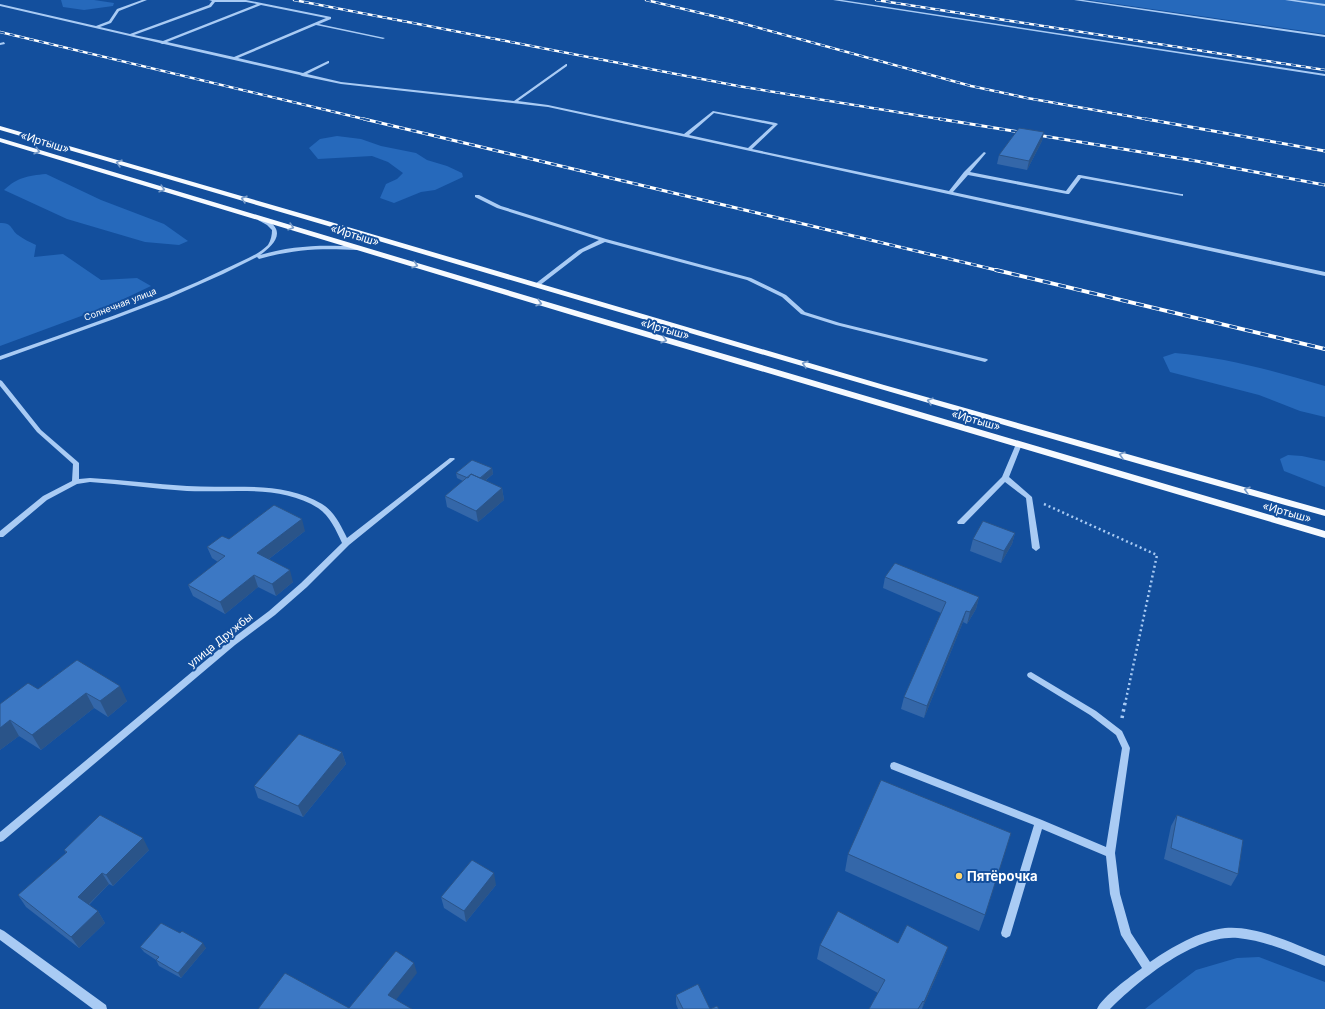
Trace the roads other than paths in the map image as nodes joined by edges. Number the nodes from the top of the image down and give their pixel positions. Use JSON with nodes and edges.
{"nodes":[{"id":1,"x":144,"y":0,"type":"edge"},
{"id":2,"x":835,"y":0,"type":"edge"},
{"id":3,"x":1076,"y":0,"type":"edge"},
{"id":4,"x":1288,"y":0,"type":"edge"},
{"id":5,"x":212,"y":1,"type":"edge"},
{"id":6,"x":261,"y":4,"type":"junction"},
{"id":7,"x":1325,"y":5,"type":"edge"},
{"id":8,"x":0,"y":6,"type":"edge"},
{"id":9,"x":315,"y":24,"type":"junction"},
{"id":10,"x":96,"y":28,"type":"junction"},
{"id":11,"x":129,"y":35,"type":"junction"},
{"id":12,"x":1325,"y":36,"type":"edge"},
{"id":13,"x":383,"y":38,"type":"dead end"},
{"id":14,"x":162,"y":43,"type":"junction"},
{"id":15,"x":232,"y":59,"type":"junction"},
{"id":16,"x":328,"y":62,"type":"dead end"},
{"id":17,"x":566,"y":65,"type":"dead end"},
{"id":18,"x":302,"y":75,"type":"junction"},
{"id":19,"x":1325,"y":75,"type":"edge"},
{"id":20,"x":516,"y":101,"type":"junction"},
{"id":21,"x":0,"y":128,"type":"edge"},
{"id":22,"x":685,"y":136,"type":"junction"},
{"id":23,"x":0,"y":140,"type":"edge"},
{"id":24,"x":750,"y":149,"type":"junction"},
{"id":25,"x":984,"y":153,"type":"dead end"},
{"id":26,"x":966,"y":173,"type":"junction"},
{"id":27,"x":950,"y":193,"type":"junction"},
{"id":28,"x":1181,"y":195,"type":"dead end"},
{"id":29,"x":477,"y":196,"type":"dead end"},
{"id":30,"x":253,"y":216,"type":"junction"},
{"id":31,"x":604,"y":240,"type":"junction"},
{"id":32,"x":360,"y":248,"type":"junction"},
{"id":33,"x":244,"y":262,"type":"junction"},
{"id":34,"x":1325,"y":274,"type":"edge"},
{"id":35,"x":537,"y":285,"type":"junction"},
{"id":36,"x":0,"y":358,"type":"edge"},
{"id":37,"x":985,"y":360,"type":"dead end"},
{"id":38,"x":0,"y":382,"type":"edge"},
{"id":39,"x":1019,"y":444,"type":"junction"},
{"id":40,"x":452,"y":459,"type":"dead end"},
{"id":41,"x":1005,"y":478,"type":"junction"},
{"id":42,"x":75,"y":482,"type":"junction"},
{"id":43,"x":1325,"y":512,"type":"edge"},
{"id":44,"x":961,"y":522,"type":"dead end"},
{"id":45,"x":0,"y":535,"type":"edge"},
{"id":46,"x":1325,"y":536,"type":"edge"},
{"id":47,"x":346,"y":543,"type":"junction"},
{"id":48,"x":1036,"y":548,"type":"dead end"},
{"id":49,"x":1031,"y":675,"type":"dead end"},
{"id":50,"x":894,"y":766,"type":"dead end"},
{"id":51,"x":1039,"y":823,"type":"junction"},
{"id":52,"x":0,"y":838,"type":"edge"},
{"id":53,"x":1110,"y":854,"type":"junction"},
{"id":54,"x":1006,"y":933,"type":"dead end"},
{"id":55,"x":0,"y":934,"type":"edge"},
{"id":56,"x":1325,"y":961,"type":"edge"},
{"id":57,"x":1149,"y":969,"type":"junction"},
{"id":58,"x":102,"y":1009,"type":"edge"},
{"id":59,"x":1102,"y":1009,"type":"edge"}],
"edges":[{"from":1,"to":10,"type":"street"},
{"from":2,"to":19,"type":"street"},
{"from":3,"to":12,"type":"street"},
{"from":4,"to":7,"type":"street"},
{"from":5,"to":6,"type":"street"},
{"from":5,"to":11,"type":"street"},
{"from":6,"to":9,"type":"street"},
{"from":6,"to":14,"type":"street"},
{"from":8,"to":10,"type":"street"},
{"from":9,"to":13,"type":"street"},
{"from":9,"to":15,"type":"street"},
{"from":10,"to":11,"type":"street"},
{"from":11,"to":14,"type":"street"},
{"from":14,"to":15,"type":"street"},
{"from":15,"to":18,"type":"street"},
{"from":16,"to":18,"type":"street"},
{"from":17,"to":20,"type":"street"},
{"from":18,"to":20,"type":"street"},
{"from":20,"to":22,"type":"street"},
{"from":35,"to":21,"type":"main road","name":"«Иртыш»","one_way":true},
{"from":22,"to":24,"type":"street"},
{"from":22,"to":24,"type":"street"},
{"from":23,"to":30,"type":"main road","name":"«Иртыш»","one_way":true},
{"from":24,"to":27,"type":"street"},
{"from":25,"to":26,"type":"street"},
{"from":26,"to":27,"type":"street"},
{"from":26,"to":28,"type":"street"},
{"from":27,"to":34,"type":"street"},
{"from":29,"to":31,"type":"street"},
{"from":30,"to":32,"type":"main road","name":"«Иртыш»","one_way":true},
{"from":30,"to":33,"type":"street"},
{"from":31,"to":35,"type":"street"},
{"from":31,"to":37,"type":"street"},
{"from":32,"to":33,"type":"street"},
{"from":32,"to":39,"type":"main road","name":"«Иртыш»","one_way":true},
{"from":33,"to":36,"type":"street","name":"Солнечная улица"},
{"from":43,"to":35,"type":"main road","name":"«Иртыш»","one_way":true},
{"from":38,"to":42,"type":"street"},
{"from":39,"to":41,"type":"street"},
{"from":39,"to":46,"type":"main road","name":"«Иртыш»"},
{"from":40,"to":47,"type":"street","name":"улица Дружбы"},
{"from":41,"to":44,"type":"street"},
{"from":41,"to":48,"type":"street"},
{"from":42,"to":45,"type":"street"},
{"from":42,"to":47,"type":"street"},
{"from":47,"to":52,"type":"street","name":"улица Дружбы"},
{"from":49,"to":53,"type":"street"},
{"from":50,"to":51,"type":"street"},
{"from":51,"to":53,"type":"street"},
{"from":51,"to":54,"type":"street"},
{"from":53,"to":57,"type":"street"},
{"from":55,"to":58,"type":"street"},
{"from":56,"to":57,"type":"street"},
{"from":57,"to":59,"type":"street"}]}
